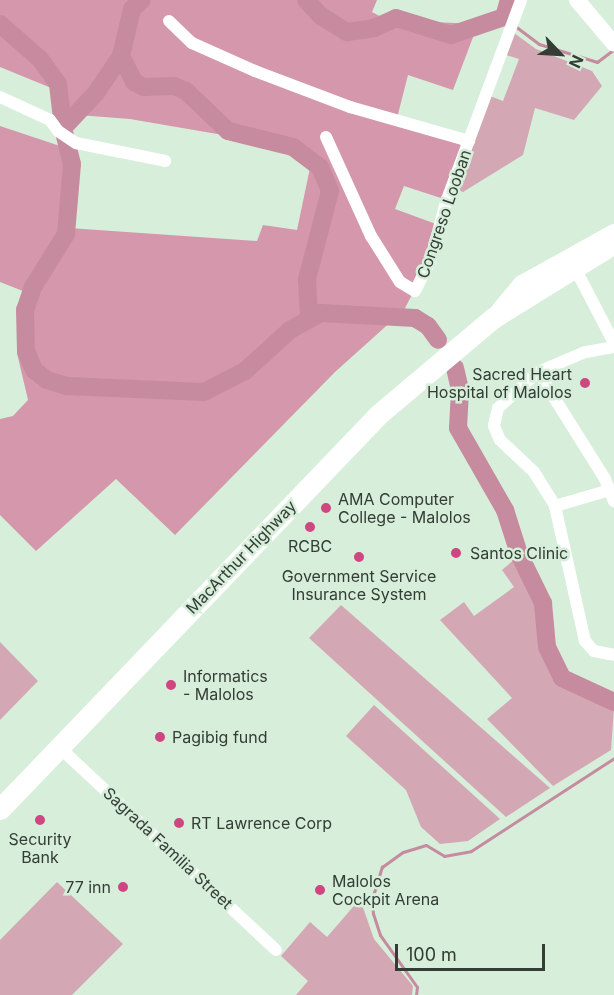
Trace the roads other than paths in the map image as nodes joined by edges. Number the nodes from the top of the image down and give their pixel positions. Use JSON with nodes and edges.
{"nodes":[{"id":1,"x":521,"y":0,"type":"edge"},
{"id":2,"x":577,"y":0,"type":"edge"},
{"id":3,"x":169,"y":21,"type":"dead end"},
{"id":4,"x":613,"y":43,"type":"edge"},
{"id":5,"x":0,"y":97,"type":"edge"},
{"id":6,"x":326,"y":137,"type":"dead end"},
{"id":7,"x":469,"y":141,"type":"junction"},
{"id":8,"x":165,"y":161,"type":"dead end"},
{"id":9,"x":614,"y":232,"type":"edge"},
{"id":10,"x":614,"y":243,"type":"edge"},
{"id":11,"x":614,"y":255,"type":"edge"},
{"id":12,"x":569,"y":274,"type":"junction"},
{"id":13,"x":493,"y":318,"type":"junction"},
{"id":14,"x":614,"y":343,"type":"edge"},
{"id":15,"x":614,"y":347,"type":"edge"},
{"id":16,"x":538,"y":372,"type":"junction"},
{"id":17,"x":612,"y":496,"type":"edge"},
{"id":18,"x":555,"y":506,"type":"junction"},
{"id":19,"x":612,"y":656,"type":"edge"},
{"id":20,"x":60,"y":747,"type":"junction"},
{"id":21,"x":0,"y":809,"type":"edge"},
{"id":22,"x":276,"y":950,"type":"dead end"}],
"edges":[{"from":1,"to":7,"type":"street","name":"Congreso Looban"},
{"from":2,"to":4,"type":"main road"},
{"from":3,"to":7,"type":"street"},
{"from":5,"to":8,"type":"street"},
{"from":6,"to":7,"type":"street","name":"Congreso Looban"},
{"from":9,"to":13,"type":"main road","name":"MacArthur Highway"},
{"from":10,"to":12,"type":"highway","name":"MacArthur Highway"},
{"from":11,"to":12,"type":"main road","name":"MacArthur Highway"},
{"from":12,"to":13,"type":"highway","name":"MacArthur Highway"},
{"from":12,"to":14,"type":"street"},
{"from":13,"to":20,"type":"highway","name":"MacArthur Highway"},
{"from":15,"to":16,"type":"street"},
{"from":16,"to":17,"type":"street"},
{"from":16,"to":18,"type":"street"},
{"from":17,"to":18,"type":"street"},
{"from":18,"to":19,"type":"street"},
{"from":20,"to":21,"type":"highway","name":"MacArthur Highway"},
{"from":20,"to":22,"type":"street","name":"Sagrada Familia Street"}]}
